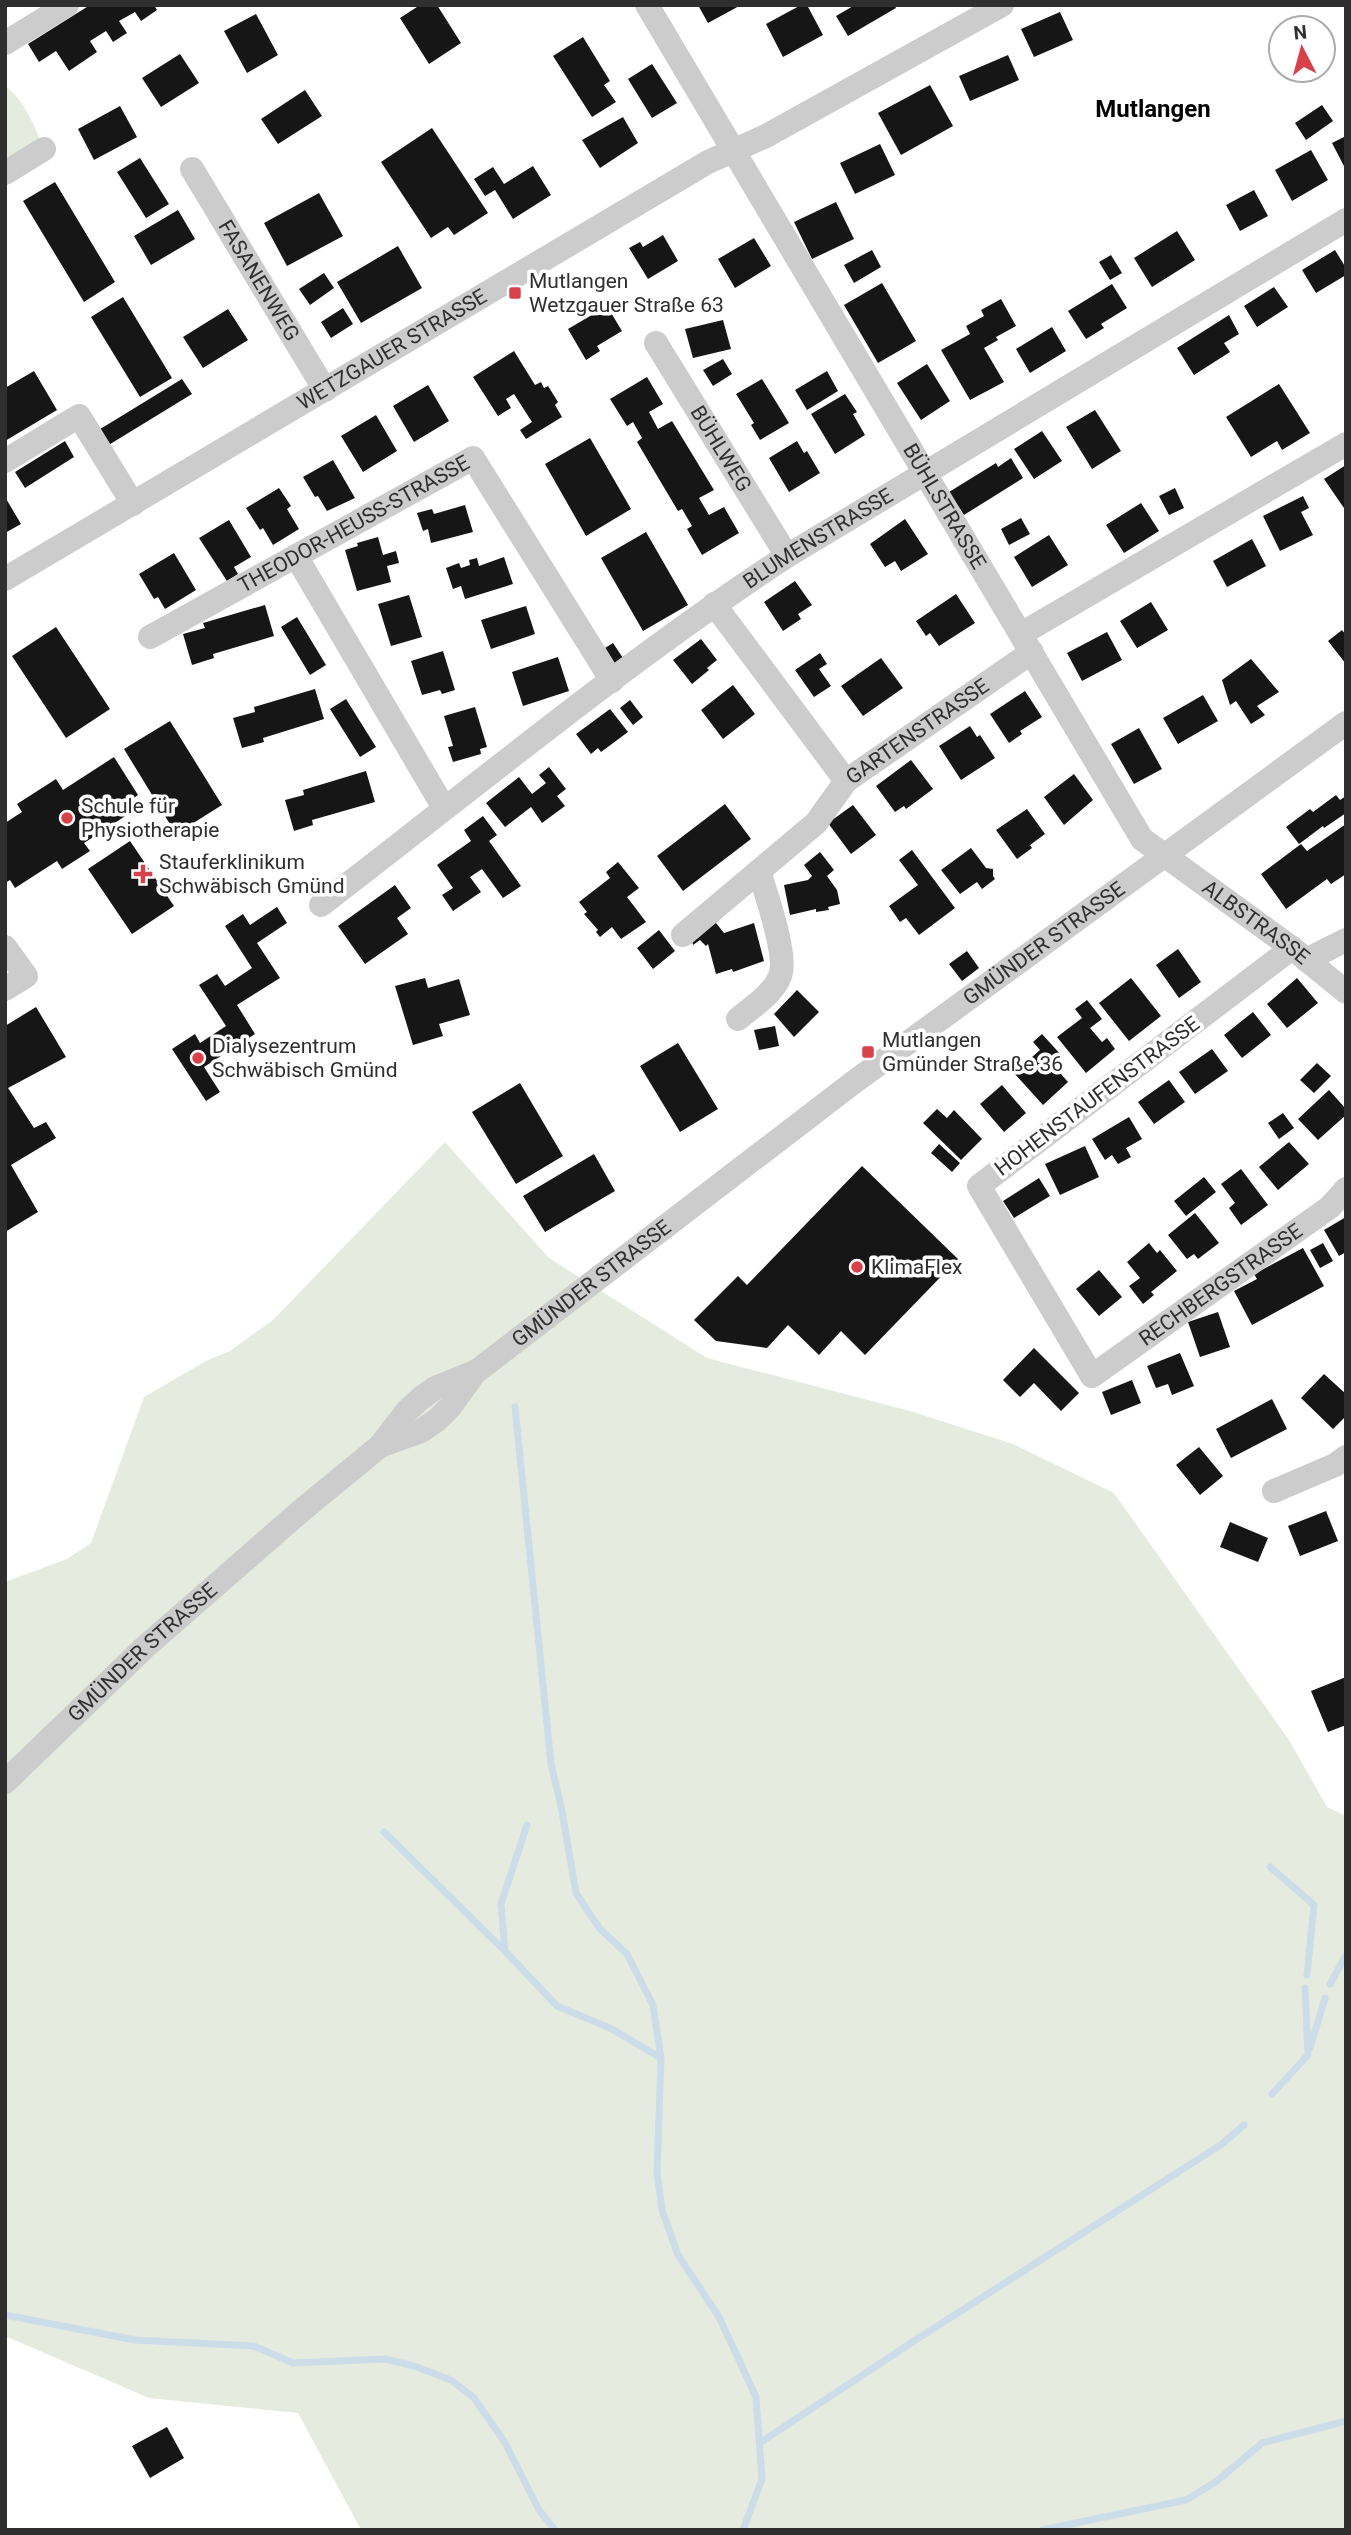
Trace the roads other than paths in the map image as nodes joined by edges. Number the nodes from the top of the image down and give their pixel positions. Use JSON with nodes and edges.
{"nodes":[{"id":1,"x":68,"y":5,"type":"edge"},
{"id":2,"x":647,"y":5,"type":"edge"},
{"id":3,"x":1002,"y":5,"type":"edge"},
{"id":4,"x":5,"y":43,"type":"edge"},
{"id":5,"x":44,"y":149,"type":"dead end"},
{"id":6,"x":732,"y":151,"type":"junction"},
{"id":7,"x":192,"y":169,"type":"dead end"},
{"id":8,"x":5,"y":173,"type":"edge"},
{"id":9,"x":1346,"y":220,"type":"edge"},
{"id":10,"x":656,"y":343,"type":"dead end"},
{"id":11,"x":326,"y":390,"type":"junction"},
{"id":12,"x":1346,"y":444,"type":"edge"},
{"id":13,"x":5,"y":461,"type":"edge"},
{"id":14,"x":924,"y":473,"type":"junction"},
{"id":15,"x":133,"y":504,"type":"junction"},
{"id":16,"x":296,"y":556,"type":"junction"},
{"id":17,"x":787,"y":556,"type":"junction"},
{"id":18,"x":5,"y":579,"type":"edge"},
{"id":19,"x":714,"y":604,"type":"junction"},
{"id":20,"x":150,"y":637,"type":"dead end"},
{"id":21,"x":1026,"y":643,"type":"junction"},
{"id":22,"x":612,"y":681,"type":"junction"},
{"id":23,"x":1346,"y":723,"type":"edge"},
{"id":24,"x":846,"y":781,"type":"junction"},
{"id":25,"x":444,"y":808,"type":"junction"},
{"id":26,"x":1163,"y":856,"type":"junction"},
{"id":27,"x":760,"y":871,"type":"junction"},
{"id":28,"x":321,"y":905,"type":"dead end"},
{"id":29,"x":683,"y":935,"type":"dead end"},
{"id":30,"x":1346,"y":940,"type":"edge"},
{"id":31,"x":5,"y":947,"type":"edge"},
{"id":32,"x":1299,"y":954,"type":"junction"},
{"id":33,"x":15,"y":983,"type":"edge"},
{"id":34,"x":1346,"y":992,"type":"edge"},
{"id":35,"x":738,"y":1018,"type":"dead end"},
{"id":36,"x":1346,"y":1189,"type":"edge"},
{"id":37,"x":1092,"y":1376,"type":"joint"},
{"id":38,"x":1346,"y":1457,"type":"edge"},
{"id":39,"x":1274,"y":1491,"type":"dead end"},
{"id":40,"x":5,"y":1782,"type":"edge"}],
"edges":[{"from":1,"to":4,"type":"street"},
{"from":2,"to":6,"type":"street","name":"BÜHLSTRASSE"},
{"from":3,"to":6,"type":"street","name":"WETZGAUER STRASSE"},
{"from":5,"to":8,"type":"street"},
{"from":6,"to":11,"type":"street","name":"WETZGAUER STRASSE"},
{"from":6,"to":14,"type":"street","name":"BÜHLSTRASSE"},
{"from":7,"to":11,"type":"street","name":"FASANENWEG"},
{"from":9,"to":14,"type":"street","name":"BLUMENSTRASSE"},
{"from":10,"to":17,"type":"street","name":"BÜHLWEG"},
{"from":11,"to":15,"type":"street","name":"WETZGAUER STRASSE"},
{"from":12,"to":21,"type":"street","name":"GARTENSTRASSE"},
{"from":13,"to":15,"type":"street"},
{"from":14,"to":17,"type":"street","name":"BLUMENSTRASSE"},
{"from":14,"to":21,"type":"street","name":"BÜHLSTRASSE"},
{"from":15,"to":18,"type":"street","name":"WETZGAUER STRASSE"},
{"from":16,"to":20,"type":"street","name":"THEODOR-HEUSS-STRASSE"},
{"from":16,"to":22,"type":"street","name":"THEODOR-HEUSS-STRASSE"},
{"from":16,"to":25,"type":"street"},
{"from":17,"to":19,"type":"street","name":"BLUMENSTRASSE"},
{"from":19,"to":22,"type":"street","name":"BLUMENSTRASSE"},
{"from":19,"to":24,"type":"street","name":"GARTENSTRASSE"},
{"from":21,"to":24,"type":"street","name":"GARTENSTRASSE"},
{"from":21,"to":26,"type":"street","name":"BÜHLSTRASSE"},
{"from":22,"to":25,"type":"street","name":"BLUMENSTRASSE"},
{"from":23,"to":26,"type":"street","name":"GMÜNDER STRASSE"},
{"from":24,"to":27,"type":"street"},
{"from":25,"to":28,"type":"street","name":"BLUMENSTRASSE"},
{"from":26,"to":32,"type":"street","name":"ALBSTRASSE"},
{"from":26,"to":40,"type":"street","name":"GMÜNDER STRASSE"},
{"from":27,"to":29,"type":"street"},
{"from":27,"to":35,"type":"street"},
{"from":30,"to":32,"type":"street"},
{"from":31,"to":33,"type":"street"},
{"from":32,"to":34,"type":"street","name":"ALBSTRASSE"},
{"from":32,"to":37,"type":"street","name":"HOHENSTAUFENSTRASSE"},
{"from":36,"to":37,"type":"street","name":"RECHBERGSTRASSE"},
{"from":38,"to":39,"type":"street"}]}
